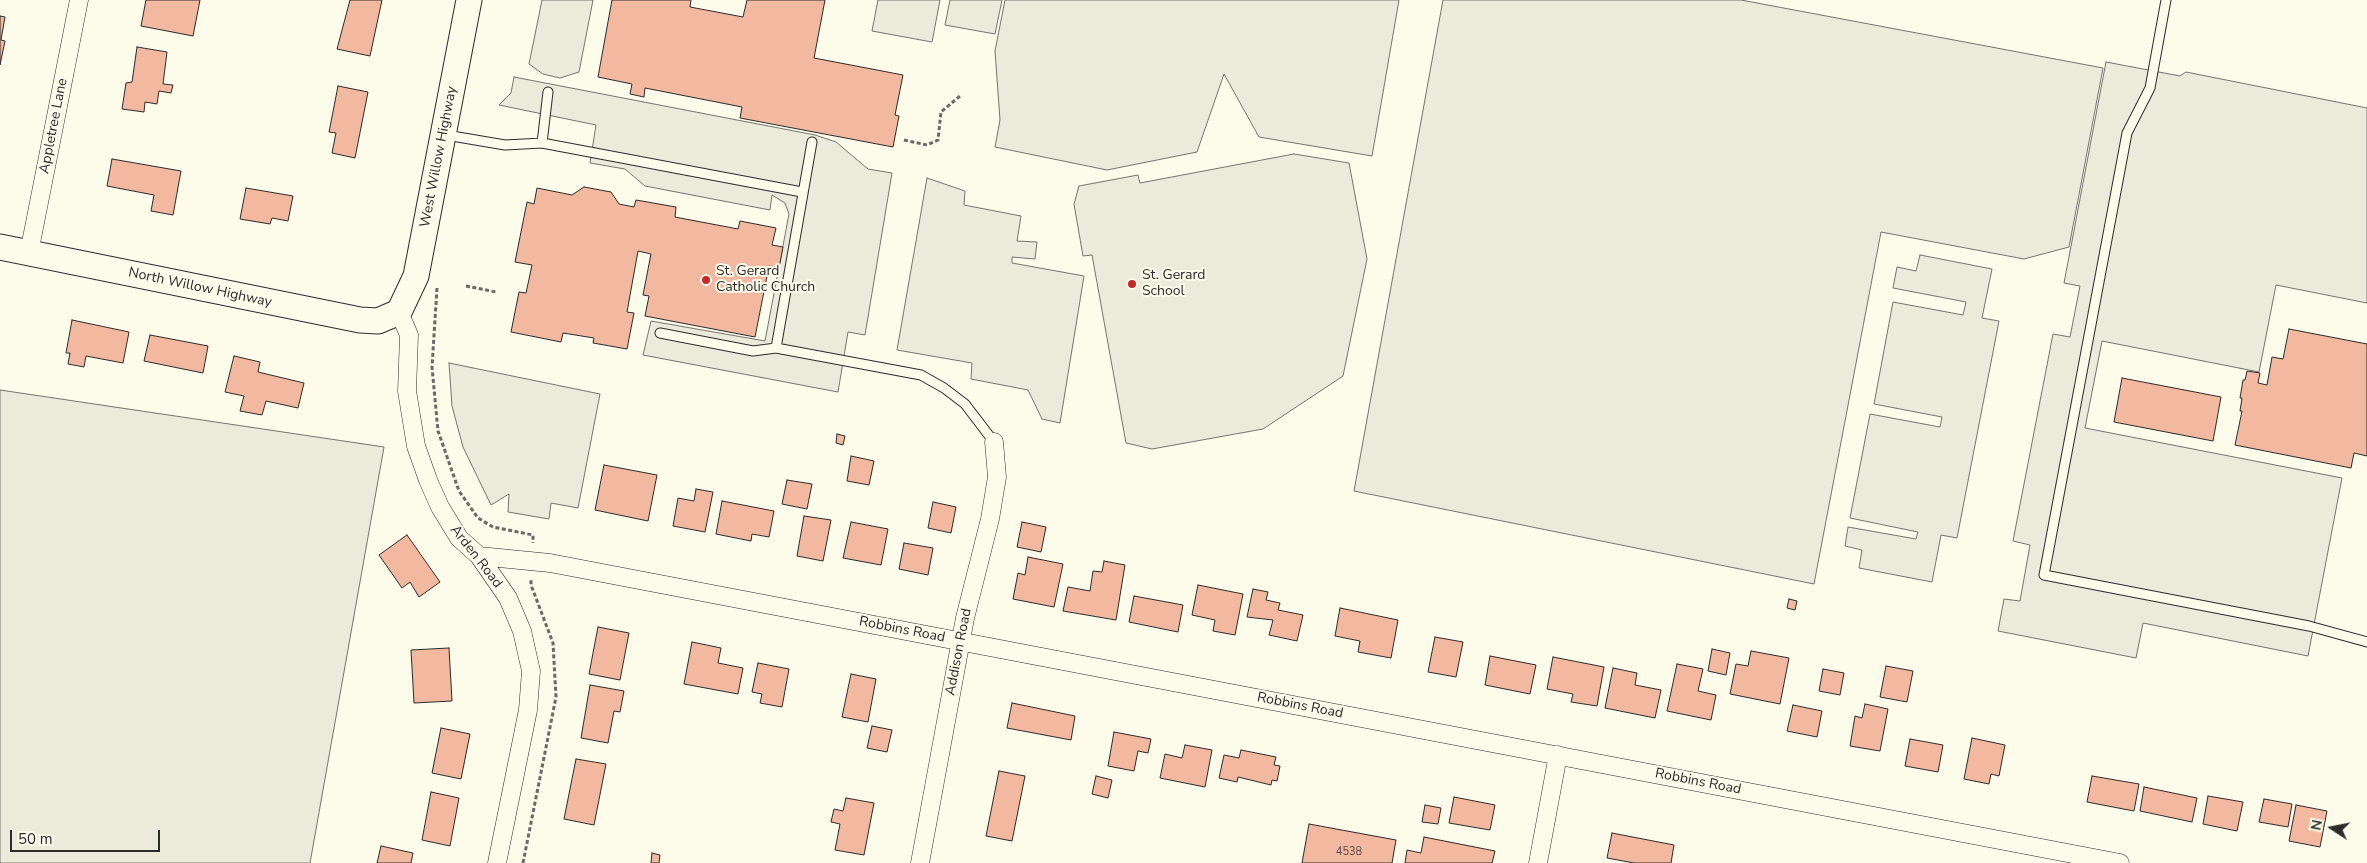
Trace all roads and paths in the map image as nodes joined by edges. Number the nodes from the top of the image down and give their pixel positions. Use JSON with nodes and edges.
{"nodes":[{"id":1,"x":79,"y":0,"type":"edge"},
{"id":2,"x":469,"y":0,"type":"edge"},
{"id":3,"x":2166,"y":0,"type":"edge"},
{"id":4,"x":548,"y":92,"type":"dead end"},
{"id":5,"x":960,"y":96,"type":"dead end"},
{"id":6,"x":443,"y":134,"type":"junction"},
{"id":7,"x":904,"y":140,"type":"dead end"},
{"id":8,"x":812,"y":142,"type":"dead end"},
{"id":9,"x":542,"y":143,"type":"junction"},
{"id":10,"x":802,"y":192,"type":"junction"},
{"id":11,"x":0,"y":247,"type":"edge"},
{"id":12,"x":29,"y":252,"type":"junction"},
{"id":13,"x":437,"y":283,"type":"dead end"},
{"id":14,"x":466,"y":286,"type":"dead end"},
{"id":15,"x":496,"y":292,"type":"dead end"},
{"id":16,"x":400,"y":312,"type":"junction"},
{"id":17,"x":660,"y":333,"type":"dead end"},
{"id":18,"x":776,"y":348,"type":"junction"},
{"id":19,"x":994,"y":442,"type":"joint"},
{"id":20,"x":479,"y":556,"type":"junction"},
{"id":21,"x":532,"y":560,"type":"junction"},
{"id":22,"x":961,"y":642,"type":"junction"},
{"id":23,"x":2367,"y":642,"type":"edge"},
{"id":24,"x":1558,"y":756,"type":"junction"},
{"id":25,"x":497,"y":863,"type":"edge"},
{"id":26,"x":523,"y":863,"type":"edge"},
{"id":27,"x":920,"y":863,"type":"edge"},
{"id":28,"x":1538,"y":863,"type":"edge"},
{"id":29,"x":2120,"y":863,"type":"edge"}],
"edges":[{"from":1,"to":12,"type":"street","name":"Appletree Lane"},
{"from":2,"to":6,"type":"street","name":"West Willow Highway"},
{"from":3,"to":23,"type":"lane"},
{"from":4,"to":9,"type":"lane"},
{"from":5,"to":7,"type":"path"},
{"from":6,"to":9,"type":"lane"},
{"from":6,"to":16,"type":"street","name":"West Willow Highway"},
{"from":8,"to":10,"type":"lane"},
{"from":9,"to":10,"type":"lane"},
{"from":10,"to":18,"type":"lane"},
{"from":11,"to":12,"type":"street","name":"North Willow Highway"},
{"from":12,"to":16,"type":"street","name":"North Willow Highway"},
{"from":13,"to":21,"type":"path"},
{"from":14,"to":15,"type":"path"},
{"from":16,"to":20,"type":"street","name":"Arden Road"},
{"from":17,"to":18,"type":"lane"},
{"from":18,"to":19,"type":"lane"},
{"from":19,"to":22,"type":"street","name":"Addison Road"},
{"from":20,"to":21,"type":"street","name":"Robbins Road"},
{"from":20,"to":25,"type":"street","name":"Arden Road"},
{"from":21,"to":22,"type":"street","name":"Robbins Road"},
{"from":21,"to":26,"type":"path"},
{"from":22,"to":24,"type":"street","name":"Robbins Road"},
{"from":22,"to":27,"type":"street","name":"Addison Road"},
{"from":24,"to":28,"type":"street"},
{"from":24,"to":29,"type":"street","name":"Robbins Road"}]}
